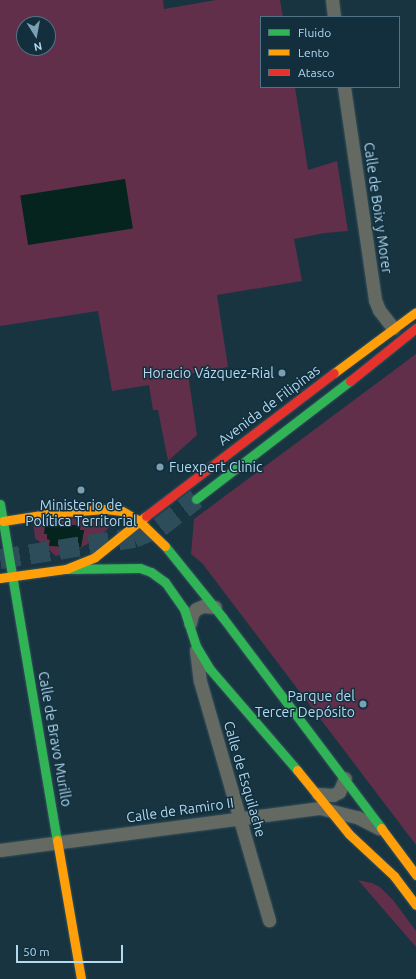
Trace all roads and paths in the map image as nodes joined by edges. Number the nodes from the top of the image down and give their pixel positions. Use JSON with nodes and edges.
{"nodes":[{"id":1,"x":332,"y":0,"type":"edge"},
{"id":2,"x":334,"y":16,"type":"edge"},
{"id":3,"x":344,"y":88,"type":"edge"},
{"id":4,"x":416,"y":312,"type":"edge"},
{"id":5,"x":393,"y":328,"type":"junction"},
{"id":6,"x":416,"y":328,"type":"edge"},
{"id":7,"x":196,"y":499,"type":"tunnel mouth"},
{"id":8,"x":0,"y":504,"type":"edge"},
{"id":9,"x":3,"y":521,"type":"junction"},
{"id":10,"x":140,"y":521,"type":"junction"},
{"id":11,"x":66,"y":569,"type":"junction"},
{"id":12,"x":12,"y":576,"type":"junction"},
{"id":13,"x":0,"y":578,"type":"edge"},
{"id":14,"x":215,"y":607,"type":"junction"},
{"id":15,"x":190,"y":624,"type":"junction"},
{"id":16,"x":196,"y":646,"type":"junction"},
{"id":17,"x":345,"y":778,"type":"junction"},
{"id":18,"x":318,"y":794,"type":"junction"},
{"id":19,"x":329,"y":809,"type":"junction"},
{"id":20,"x":240,"y":818,"type":"junction"},
{"id":21,"x":384,"y":831,"type":"junction"},
{"id":22,"x":58,"y":843,"type":"junction"},
{"id":23,"x":0,"y":850,"type":"edge"},
{"id":24,"x":416,"y":875,"type":"edge"},
{"id":25,"x":416,"y":905,"type":"edge"},
{"id":26,"x":269,"y":920,"type":"dead end"},
{"id":27,"x":81,"y":979,"type":"edge"}],
"edges":[{"from":1,"to":2,"type":"street"},
{"from":3,"to":5,"type":"street","name":"Calle de Boix y Morer"},
{"from":4,"to":5,"type":"street","name":"Avenida de Filipinas"},
{"from":5,"to":10,"type":"street","name":"Avenida de Filipinas"},
{"from":6,"to":7,"type":"street"},
{"from":8,"to":9,"type":"street","name":"Calle de Bravo Murillo"},
{"from":9,"to":10,"type":"street"},
{"from":9,"to":12,"type":"street","name":"Calle de Bravo Murillo"},
{"from":10,"to":11,"type":"street","name":"Avenida de Filipinas"},
{"from":10,"to":14,"type":"street"},
{"from":11,"to":12,"type":"street"},
{"from":11,"to":15,"type":"street"},
{"from":12,"to":13,"type":"street"},
{"from":12,"to":22,"type":"street","name":"Calle de Bravo Murillo"},
{"from":14,"to":15,"type":"street"},
{"from":14,"to":17,"type":"street"},
{"from":15,"to":16,"type":"street"},
{"from":16,"to":18,"type":"street"},
{"from":16,"to":20,"type":"street","name":"Calle de Esquilache"},
{"from":17,"to":18,"type":"street"},
{"from":17,"to":21,"type":"street"},
{"from":18,"to":19,"type":"street"},
{"from":19,"to":20,"type":"street","name":"Calle de Ramiro II"},
{"from":19,"to":21,"type":"street","name":"Calle de Ramiro II"},
{"from":19,"to":25,"type":"street"},
{"from":20,"to":22,"type":"street","name":"Calle de Ramiro II"},
{"from":20,"to":26,"type":"street","name":"Calle de Esquilache"},
{"from":21,"to":24,"type":"street"},
{"from":22,"to":23,"type":"street","name":"Calle de Ramiro II"},
{"from":22,"to":27,"type":"street","name":"Calle de Bravo Murillo"}]}
